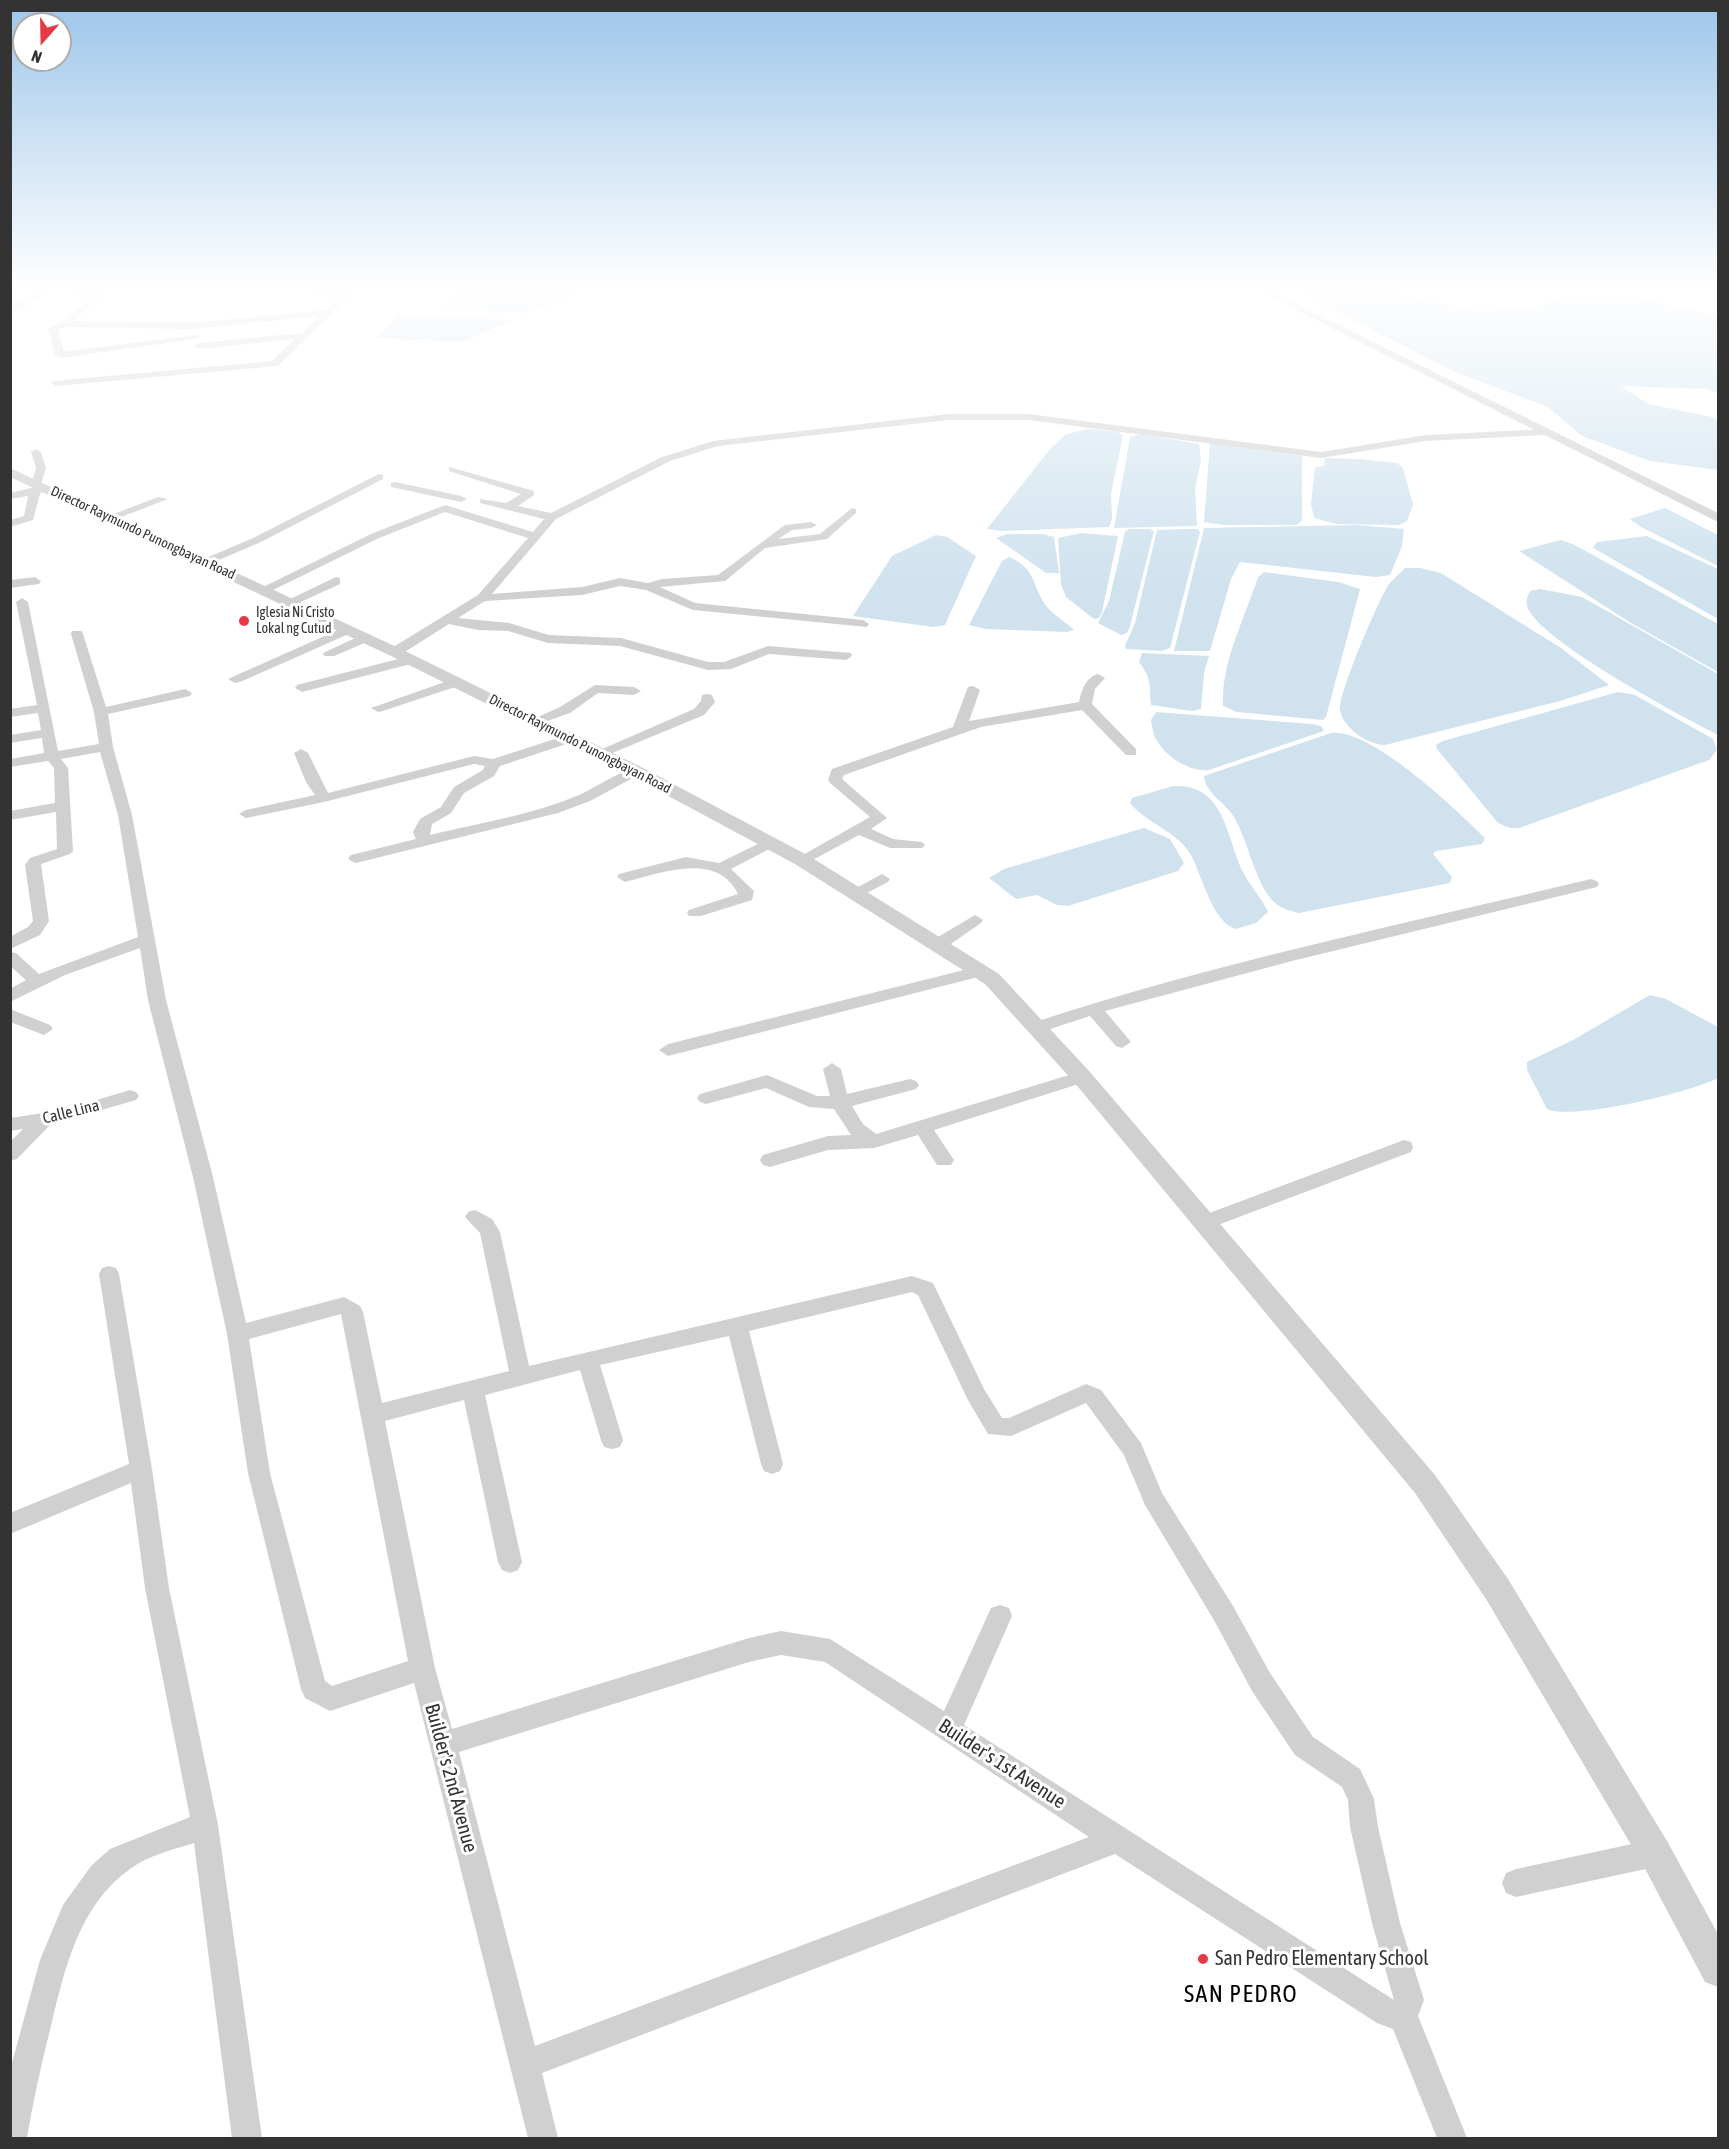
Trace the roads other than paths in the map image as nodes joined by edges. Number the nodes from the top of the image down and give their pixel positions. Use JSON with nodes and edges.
{"nodes":[{"id":1,"x":1455,"y":386,"type":"edge"},
{"id":2,"x":1546,"y":432,"type":"junction"},
{"id":3,"x":36,"y":452,"type":"dead end"},
{"id":4,"x":453,"y":469,"type":"dead end"},
{"id":5,"x":10,"y":472,"type":"edge"},
{"id":6,"x":379,"y":477,"type":"dead end"},
{"id":7,"x":395,"y":485,"type":"dead end"},
{"id":8,"x":38,"y":488,"type":"junction"},
{"id":9,"x":10,"y":496,"type":"edge"},
{"id":10,"x":162,"y":499,"type":"dead end"},
{"id":11,"x":484,"y":501,"type":"dead end"},
{"id":12,"x":509,"y":506,"type":"junction"},
{"id":13,"x":445,"y":508,"type":"junction"},
{"id":14,"x":852,"y":511,"type":"dead end"},
{"id":15,"x":112,"y":517,"type":"junction"},
{"id":16,"x":552,"y":517,"type":"junction"},
{"id":17,"x":1719,"y":518,"type":"edge"},
{"id":18,"x":10,"y":524,"type":"edge"},
{"id":19,"x":812,"y":525,"type":"dead end"},
{"id":20,"x":535,"y":536,"type":"junction"},
{"id":21,"x":762,"y":545,"type":"junction"},
{"id":22,"x":203,"y":562,"type":"junction"},
{"id":23,"x":35,"y":581,"type":"dead end"},
{"id":24,"x":336,"y":581,"type":"dead end"},
{"id":25,"x":10,"y":584,"type":"edge"},
{"id":26,"x":649,"y":587,"type":"junction"},
{"id":27,"x":263,"y":590,"type":"junction"},
{"id":28,"x":482,"y":598,"type":"junction"},
{"id":29,"x":22,"y":602,"type":"dead end"},
{"id":30,"x":290,"y":602,"type":"junction"},
{"id":31,"x":447,"y":621,"type":"junction"},
{"id":32,"x":864,"y":624,"type":"dead end"},
{"id":33,"x":347,"y":630,"type":"junction"},
{"id":34,"x":77,"y":634,"type":"dead end"},
{"id":35,"x":364,"y":638,"type":"junction"},
{"id":36,"x":329,"y":653,"type":"dead end"},
{"id":37,"x":403,"y":656,"type":"junction"},
{"id":38,"x":846,"y":656,"type":"dead end"},
{"id":39,"x":1098,"y":678,"type":"dead end"},
{"id":40,"x":235,"y":679,"type":"dead end"},
{"id":41,"x":456,"y":682,"type":"junction"},
{"id":42,"x":302,"y":688,"type":"dead end"},
{"id":43,"x":973,"y":690,"type":"dead end"},
{"id":44,"x":634,"y":691,"type":"dead end"},
{"id":45,"x":185,"y":693,"type":"dead end"},
{"id":46,"x":707,"y":698,"type":"dead end"},
{"id":47,"x":1085,"y":705,"type":"junction"},
{"id":48,"x":44,"y":708,"type":"junction"},
{"id":49,"x":378,"y":708,"type":"dead end"},
{"id":50,"x":101,"y":712,"type":"junction"},
{"id":51,"x":10,"y":713,"type":"edge"},
{"id":52,"x":536,"y":721,"type":"junction"},
{"id":53,"x":960,"y":728,"type":"junction"},
{"id":54,"x":47,"y":733,"type":"junction"},
{"id":55,"x":10,"y":739,"type":"edge"},
{"id":56,"x":567,"y":739,"type":"junction"},
{"id":57,"x":106,"y":747,"type":"junction"},
{"id":58,"x":1131,"y":752,"type":"dead end"},
{"id":59,"x":301,"y":753,"type":"dead end"},
{"id":60,"x":600,"y":753,"type":"junction"},
{"id":61,"x":52,"y":756,"type":"junction"},
{"id":62,"x":10,"y":763,"type":"edge"},
{"id":63,"x":494,"y":763,"type":"junction"},
{"id":64,"x":637,"y":772,"type":"junction"},
{"id":65,"x":324,"y":798,"type":"junction"},
{"id":66,"x":64,"y":806,"type":"junction"},
{"id":67,"x":246,"y":814,"type":"dead end"},
{"id":68,"x":10,"y":816,"type":"edge"},
{"id":69,"x":860,"y":830,"type":"junction"},
{"id":70,"x":426,"y":843,"type":"junction"},
{"id":71,"x":770,"y":843,"type":"junction"},
{"id":72,"x":917,"y":845,"type":"dead end"},
{"id":73,"x":356,"y":858,"type":"dead end"},
{"id":74,"x":802,"y":860,"type":"junction"},
{"id":75,"x":721,"y":868,"type":"junction"},
{"id":76,"x":624,"y":878,"type":"dead end"},
{"id":77,"x":882,"y":879,"type":"dead end"},
{"id":78,"x":1591,"y":884,"type":"dead end"},
{"id":79,"x":855,"y":893,"type":"junction"},
{"id":80,"x":695,"y":913,"type":"dead end"},
{"id":81,"x":975,"y":920,"type":"dead end"},
{"id":82,"x":146,"y":940,"type":"junction"},
{"id":83,"x":10,"y":944,"type":"edge"},
{"id":84,"x":939,"y":944,"type":"junction"},
{"id":85,"x":10,"y":957,"type":"edge"},
{"id":86,"x":980,"y":971,"type":"junction"},
{"id":87,"x":36,"y":980,"type":"junction"},
{"id":88,"x":10,"y":997,"type":"edge"},
{"id":89,"x":1094,"y":1009,"type":"junction"},
{"id":90,"x":10,"y":1015,"type":"edge"},
{"id":91,"x":1038,"y":1027,"type":"junction"},
{"id":92,"x":44,"y":1029,"type":"dead end"},
{"id":93,"x":1122,"y":1042,"type":"dead end"},
{"id":94,"x":668,"y":1050,"type":"dead end"},
{"id":95,"x":832,"y":1069,"type":"dead end"},
{"id":96,"x":910,"y":1085,"type":"dead end"},
{"id":97,"x":1089,"y":1087,"type":"junction"},
{"id":98,"x":130,"y":1096,"type":"dead end"},
{"id":99,"x":706,"y":1098,"type":"dead end"},
{"id":100,"x":839,"y":1103,"type":"junction"},
{"id":101,"x":44,"y":1120,"type":"junction"},
{"id":102,"x":10,"y":1125,"type":"edge"},
{"id":103,"x":922,"y":1127,"type":"junction"},
{"id":104,"x":874,"y":1141,"type":"junction"},
{"id":105,"x":1404,"y":1147,"type":"dead end"},
{"id":106,"x":10,"y":1154,"type":"edge"},
{"id":107,"x":770,"y":1160,"type":"dead end"},
{"id":108,"x":944,"y":1160,"type":"dead end"},
{"id":109,"x":475,"y":1217,"type":"dead end"},
{"id":110,"x":1203,"y":1224,"type":"junction"},
{"id":111,"x":109,"y":1274,"type":"dead end"},
{"id":112,"x":737,"y":1325,"type":"junction"},
{"id":113,"x":238,"y":1334,"type":"junction"},
{"id":114,"x":587,"y":1359,"type":"junction"},
{"id":115,"x":521,"y":1377,"type":"junction"},
{"id":116,"x":473,"y":1390,"type":"junction"},
{"id":117,"x":372,"y":1415,"type":"junction"},
{"id":118,"x":612,"y":1440,"type":"dead end"},
{"id":119,"x":772,"y":1464,"type":"dead end"},
{"id":120,"x":141,"y":1469,"type":"junction"},
{"id":121,"x":10,"y":1524,"type":"edge"},
{"id":122,"x":510,"y":1562,"type":"dead end"},
{"id":123,"x":1000,"y":1616,"type":"dead end"},
{"id":124,"x":422,"y":1668,"type":"junction"},
{"id":125,"x":949,"y":1730,"type":"junction"},
{"id":126,"x":444,"y":1744,"type":"junction"},
{"id":127,"x":205,"y":1825,"type":"junction"},
{"id":128,"x":1117,"y":1840,"type":"junction"},
{"id":129,"x":1655,"y":1853,"type":"junction"},
{"id":130,"x":1516,"y":1883,"type":"dead end"},
{"id":131,"x":1719,"y":1969,"type":"edge"},
{"id":132,"x":1403,"y":2016,"type":"junction"},
{"id":133,"x":524,"y":2065,"type":"junction"},
{"id":134,"x":12,"y":2139,"type":"edge"},
{"id":135,"x":247,"y":2139,"type":"edge"},
{"id":136,"x":543,"y":2139,"type":"edge"},
{"id":137,"x":1452,"y":2139,"type":"edge"}],
"edges":[{"from":1,"to":2,"type":"street"},
{"from":2,"to":16,"type":"street"},
{"from":2,"to":17,"type":"street"},
{"from":3,"to":8,"type":"street"},
{"from":4,"to":12,"type":"street"},
{"from":5,"to":8,"type":"street","name":"Director Raymundo Punongbayan Road"},
{"from":6,"to":22,"type":"street"},
{"from":7,"to":13,"type":"street"},
{"from":8,"to":9,"type":"street"},
{"from":8,"to":15,"type":"street","name":"Director Raymundo Punongbayan Road"},
{"from":8,"to":18,"type":"street"},
{"from":10,"to":15,"type":"street"},
{"from":11,"to":12,"type":"street"},
{"from":12,"to":16,"type":"street"},
{"from":13,"to":20,"type":"street"},
{"from":13,"to":27,"type":"street"},
{"from":14,"to":21,"type":"street"},
{"from":15,"to":22,"type":"street","name":"Director Raymundo Punongbayan Road"},
{"from":16,"to":20,"type":"street"},
{"from":19,"to":21,"type":"street"},
{"from":20,"to":28,"type":"street"},
{"from":21,"to":26,"type":"street"},
{"from":22,"to":27,"type":"street","name":"Director Raymundo Punongbayan Road"},
{"from":23,"to":25,"type":"street"},
{"from":24,"to":30,"type":"street"},
{"from":26,"to":28,"type":"street"},
{"from":26,"to":32,"type":"street"},
{"from":27,"to":30,"type":"street","name":"Director Raymundo Punongbayan Road"},
{"from":28,"to":31,"type":"street"},
{"from":29,"to":48,"type":"street"},
{"from":30,"to":33,"type":"street","name":"Director Raymundo Punongbayan Road"},
{"from":31,"to":37,"type":"street"},
{"from":31,"to":38,"type":"street"},
{"from":33,"to":35,"type":"street","name":"Director Raymundo Punongbayan Road"},
{"from":33,"to":40,"type":"street"},
{"from":34,"to":50,"type":"street"},
{"from":35,"to":36,"type":"street"},
{"from":35,"to":37,"type":"street","name":"Director Raymundo Punongbayan Road"},
{"from":37,"to":41,"type":"street","name":"Director Raymundo Punongbayan Road"},
{"from":37,"to":42,"type":"street"},
{"from":39,"to":47,"type":"street"},
{"from":41,"to":49,"type":"street"},
{"from":41,"to":52,"type":"street","name":"Director Raymundo Punongbayan Road"},
{"from":43,"to":53,"type":"street"},
{"from":44,"to":52,"type":"street"},
{"from":45,"to":50,"type":"street"},
{"from":46,"to":60,"type":"street"},
{"from":47,"to":53,"type":"street"},
{"from":47,"to":58,"type":"street"},
{"from":48,"to":51,"type":"street"},
{"from":48,"to":54,"type":"street"},
{"from":50,"to":57,"type":"street"},
{"from":52,"to":56,"type":"street","name":"Director Raymundo Punongbayan Road"},
{"from":53,"to":69,"type":"street"},
{"from":54,"to":55,"type":"street"},
{"from":54,"to":61,"type":"street"},
{"from":56,"to":60,"type":"street","name":"Director Raymundo Punongbayan Road"},
{"from":56,"to":63,"type":"street"},
{"from":57,"to":61,"type":"street"},
{"from":57,"to":82,"type":"street"},
{"from":59,"to":65,"type":"street"},
{"from":60,"to":64,"type":"street","name":"Director Raymundo Punongbayan Road"},
{"from":61,"to":62,"type":"street"},
{"from":61,"to":66,"type":"street"},
{"from":63,"to":65,"type":"street"},
{"from":63,"to":70,"type":"street"},
{"from":64,"to":70,"type":"street"},
{"from":64,"to":71,"type":"street","name":"Director Raymundo Punongbayan Road"},
{"from":65,"to":67,"type":"street"},
{"from":66,"to":68,"type":"street"},
{"from":66,"to":83,"type":"street"},
{"from":69,"to":72,"type":"street"},
{"from":69,"to":74,"type":"street"},
{"from":70,"to":73,"type":"street"},
{"from":71,"to":74,"type":"street","name":"Director Raymundo Punongbayan Road"},
{"from":71,"to":75,"type":"street"},
{"from":74,"to":79,"type":"street","name":"Director Raymundo Punongbayan Road"},
{"from":75,"to":76,"type":"street"},
{"from":75,"to":80,"type":"street"},
{"from":77,"to":79,"type":"street"},
{"from":78,"to":89,"type":"street"},
{"from":79,"to":84,"type":"street","name":"Director Raymundo Punongbayan Road"},
{"from":81,"to":84,"type":"street"},
{"from":82,"to":87,"type":"street"},
{"from":82,"to":113,"type":"street"},
{"from":84,"to":86,"type":"street","name":"Director Raymundo Punongbayan Road"},
{"from":85,"to":87,"type":"street"},
{"from":86,"to":91,"type":"street","name":"Director Raymundo Punongbayan Road"},
{"from":86,"to":94,"type":"street"},
{"from":87,"to":88,"type":"street"},
{"from":89,"to":91,"type":"street"},
{"from":89,"to":93,"type":"street"},
{"from":90,"to":92,"type":"street"},
{"from":91,"to":97,"type":"street","name":"Director Raymundo Punongbayan Road"},
{"from":95,"to":100,"type":"street"},
{"from":96,"to":100,"type":"street"},
{"from":97,"to":103,"type":"street"},
{"from":97,"to":110,"type":"street","name":"Director Raymundo Punongbayan Road"},
{"from":98,"to":101,"type":"street","name":"Calle Lina"},
{"from":99,"to":100,"type":"street"},
{"from":100,"to":104,"type":"street"},
{"from":101,"to":102,"type":"street","name":"Calle Lina"},
{"from":101,"to":106,"type":"street"},
{"from":103,"to":104,"type":"street"},
{"from":103,"to":108,"type":"street"},
{"from":104,"to":107,"type":"street"},
{"from":105,"to":110,"type":"street"},
{"from":109,"to":115,"type":"street"},
{"from":110,"to":129,"type":"street","name":"Director Raymundo Punongbayan Road"},
{"from":111,"to":120,"type":"street"},
{"from":112,"to":114,"type":"street"},
{"from":112,"to":119,"type":"street"},
{"from":112,"to":132,"type":"street"},
{"from":113,"to":117,"type":"street","name":"Builder's 2nd Avenue"},
{"from":113,"to":124,"type":"street"},
{"from":114,"to":115,"type":"street"},
{"from":114,"to":118,"type":"street"},
{"from":115,"to":116,"type":"street"},
{"from":116,"to":117,"type":"street"},
{"from":116,"to":122,"type":"street"},
{"from":117,"to":124,"type":"street","name":"Builder's 2nd Avenue"},
{"from":120,"to":121,"type":"street"},
{"from":120,"to":127,"type":"street"},
{"from":123,"to":125,"type":"street"},
{"from":124,"to":126,"type":"street","name":"Builder's 2nd Avenue"},
{"from":125,"to":126,"type":"street","name":"Builder's 1st Avenue"},
{"from":125,"to":128,"type":"street","name":"Builder's 1st Avenue"},
{"from":126,"to":133,"type":"street","name":"Builder's 2nd Avenue"},
{"from":127,"to":134,"type":"street"},
{"from":127,"to":135,"type":"street"},
{"from":128,"to":132,"type":"street","name":"Builder's 1st Avenue"},
{"from":128,"to":133,"type":"street"},
{"from":129,"to":130,"type":"street"},
{"from":129,"to":131,"type":"street","name":"Director Raymundo Punongbayan Road"},
{"from":132,"to":137,"type":"street"},
{"from":133,"to":136,"type":"street","name":"Builder's 2nd Avenue"}]}
